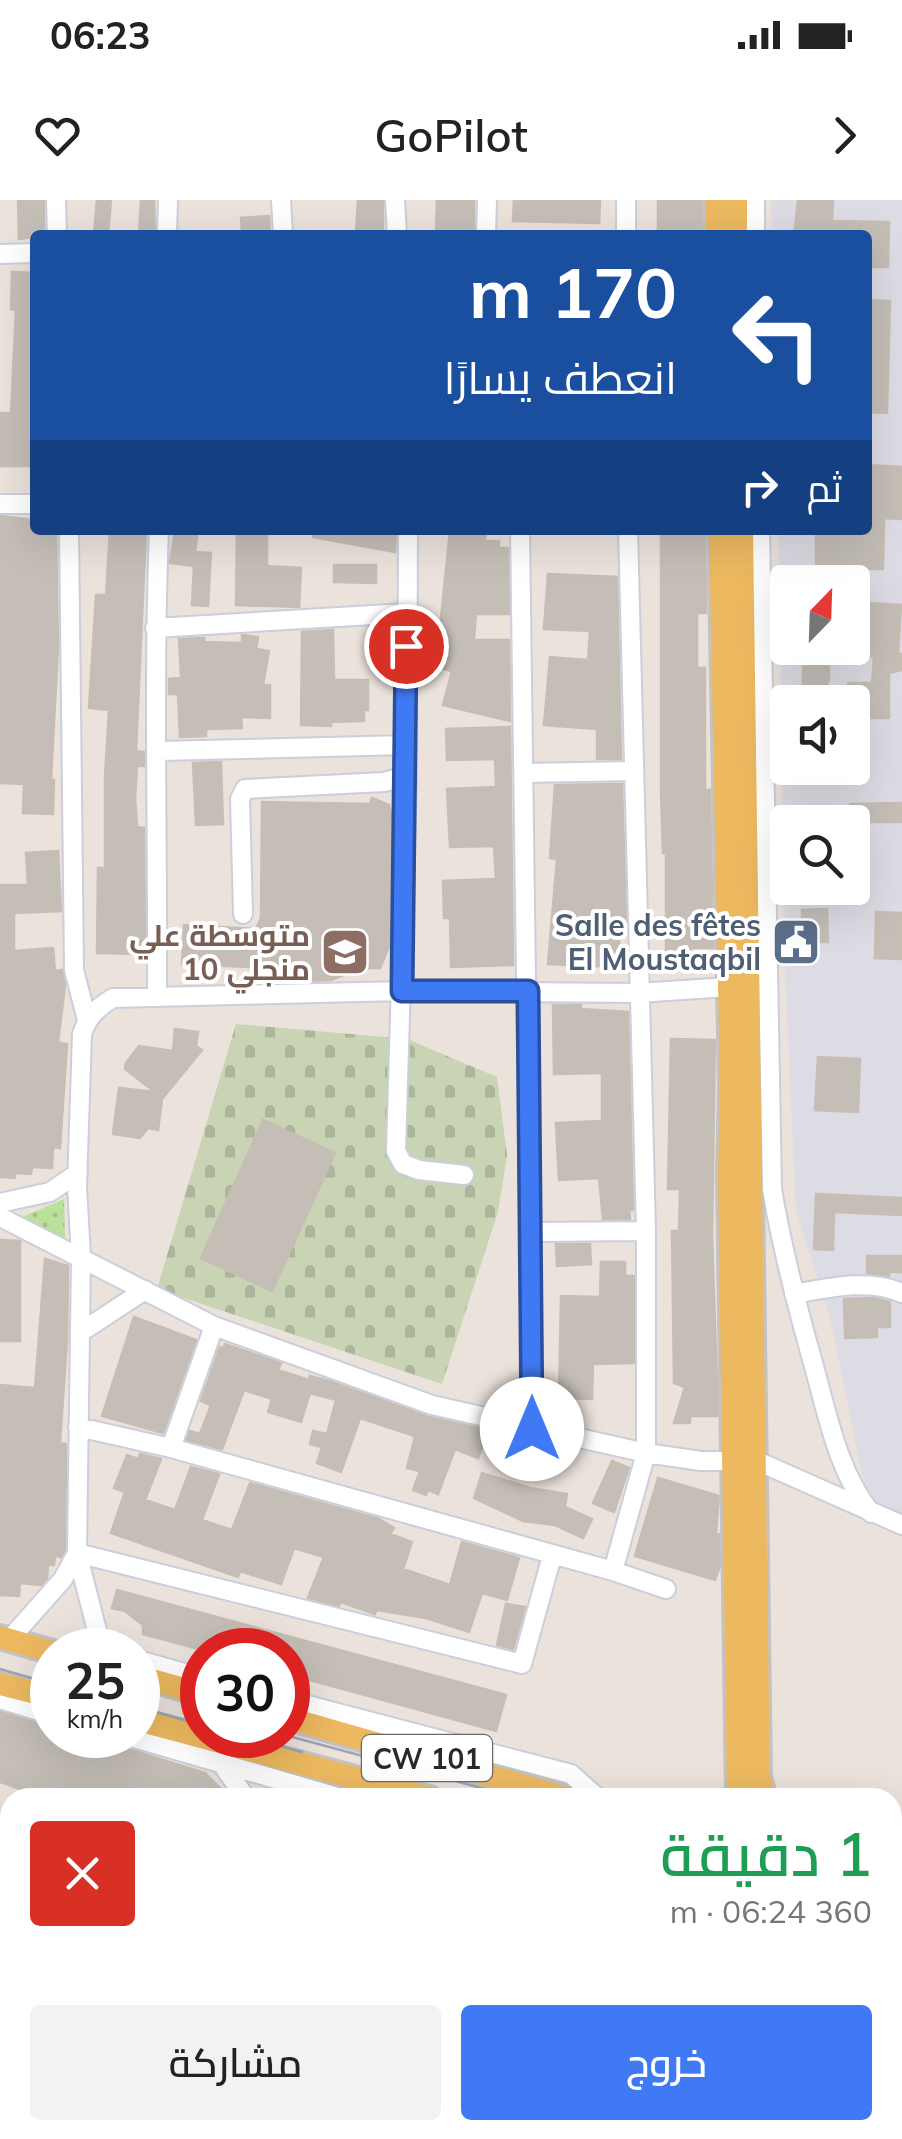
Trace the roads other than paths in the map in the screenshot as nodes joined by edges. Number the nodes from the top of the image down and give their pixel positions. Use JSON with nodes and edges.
{"nodes":[{"id":1,"x":56,"y":200,"type":"edge"},
{"id":2,"x":168,"y":200,"type":"edge"},
{"id":3,"x":281,"y":200,"type":"edge"},
{"id":4,"x":395,"y":200,"type":"edge"},
{"id":5,"x":487,"y":200,"type":"edge"},
{"id":6,"x":626,"y":200,"type":"edge"},
{"id":7,"x":716,"y":200,"type":"edge"},
{"id":8,"x":736,"y":200,"type":"edge"},
{"id":9,"x":755,"y":200,"type":"edge"},
{"id":10,"x":58,"y":230,"type":"edge"},
{"id":11,"x":167,"y":230,"type":"edge"},
{"id":12,"x":283,"y":230,"type":"edge"},
{"id":13,"x":396,"y":230,"type":"edge"},
{"id":14,"x":486,"y":230,"type":"edge"},
{"id":15,"x":626,"y":230,"type":"edge"},
{"id":16,"x":716,"y":230,"type":"edge"},
{"id":17,"x":736,"y":230,"type":"edge"},
{"id":18,"x":755,"y":230,"type":"edge"},
{"id":19,"x":30,"y":253,"type":"edge"},
{"id":20,"x":0,"y":254,"type":"edge"},
{"id":21,"x":0,"y":504,"type":"edge"},
{"id":22,"x":30,"y":504,"type":"edge"},
{"id":23,"x":70,"y":535,"type":"edge"},
{"id":24,"x":159,"y":535,"type":"edge"},
{"id":25,"x":408,"y":535,"type":"edge"},
{"id":26,"x":520,"y":535,"type":"edge"},
{"id":27,"x":628,"y":535,"type":"edge"},
{"id":28,"x":720,"y":535,"type":"edge"},
{"id":29,"x":742,"y":535,"type":"edge"},
{"id":30,"x":760,"y":535,"type":"edge"},
{"id":31,"x":406,"y":613,"type":"junction"},
{"id":32,"x":155,"y":628,"type":"junction"},
{"id":33,"x":407,"y":745,"type":"junction"},
{"id":34,"x":158,"y":751,"type":"junction"},
{"id":35,"x":632,"y":771,"type":"junction"},
{"id":36,"x":525,"y":773,"type":"junction"},
{"id":37,"x":407,"y":776,"type":"junction"},
{"id":38,"x":242,"y":914,"type":"dead end"},
{"id":39,"x":728,"y":987,"type":"junction"},
{"id":40,"x":402,"y":991,"type":"junction"},
{"id":41,"x":528,"y":991,"type":"junction"},
{"id":42,"x":638,"y":994,"type":"junction"},
{"id":43,"x":157,"y":996,"type":"junction"},
{"id":44,"x":86,"y":1020,"type":"junction"},
{"id":45,"x":78,"y":1173,"type":"junction"},
{"id":46,"x":464,"y":1175,"type":"dead end"},
{"id":47,"x":0,"y":1203,"type":"edge"},
{"id":48,"x":0,"y":1217,"type":"edge"},
{"id":49,"x":646,"y":1231,"type":"junction"},
{"id":50,"x":531,"y":1232,"type":"junction"},
{"id":51,"x":81,"y":1257,"type":"junction"},
{"id":52,"x":145,"y":1290,"type":"junction"},
{"id":53,"x":794,"y":1294,"type":"junction"},
{"id":54,"x":902,"y":1294,"type":"edge"},
{"id":55,"x":214,"y":1326,"type":"junction"},
{"id":56,"x":80,"y":1332,"type":"junction"},
{"id":57,"x":78,"y":1427,"type":"junction"},
{"id":58,"x":532,"y":1429,"type":"junction"},
{"id":59,"x":171,"y":1448,"type":"junction"},
{"id":60,"x":646,"y":1453,"type":"junction"},
{"id":61,"x":745,"y":1461,"type":"junction"},
{"id":62,"x":871,"y":1513,"type":"junction"},
{"id":63,"x":902,"y":1525,"type":"edge"},
{"id":64,"x":77,"y":1552,"type":"junction"},
{"id":65,"x":552,"y":1556,"type":"junction"},
{"id":66,"x":613,"y":1571,"type":"junction"},
{"id":67,"x":666,"y":1589,"type":"dead end"},
{"id":68,"x":96,"y":1628,"type":"edge"},
{"id":69,"x":5,"y":1638,"type":"edge"},
{"id":70,"x":30,"y":1645,"type":"edge"},
{"id":71,"x":0,"y":1684,"type":"edge"},
{"id":72,"x":30,"y":1692,"type":"edge"},
{"id":73,"x":0,"y":1700,"type":"edge"},
{"id":74,"x":310,"y":1706,"type":"edge"},
{"id":75,"x":30,"y":1708,"type":"edge"},
{"id":76,"x":310,"y":1724,"type":"edge"},
{"id":77,"x":160,"y":1726,"type":"edge"},
{"id":78,"x":160,"y":1745,"type":"edge"},
{"id":79,"x":220,"y":1762,"type":"junction"},
{"id":80,"x":239,"y":1788,"type":"edge"},
{"id":81,"x":307,"y":1788,"type":"edge"},
{"id":82,"x":393,"y":1788,"type":"edge"},
{"id":83,"x":532,"y":1788,"type":"edge"},
{"id":84,"x":586,"y":1788,"type":"edge"},
{"id":85,"x":733,"y":1788,"type":"edge"},
{"id":86,"x":762,"y":1788,"type":"edge"}],
"edges":[{"from":1,"to":10,"type":"street"},
{"from":2,"to":11,"type":"street"},
{"from":3,"to":12,"type":"street"},
{"from":4,"to":13,"type":"street"},
{"from":5,"to":14,"type":"street"},
{"from":6,"to":15,"type":"street"},
{"from":7,"to":16,"type":"main road"},
{"from":8,"to":17,"type":"main road"},
{"from":9,"to":18,"type":"street"},
{"from":19,"to":20,"type":"street"},
{"from":21,"to":22,"type":"street"},
{"from":23,"to":44,"type":"street"},
{"from":24,"to":32,"type":"street"},
{"from":25,"to":31,"type":"street"},
{"from":26,"to":36,"type":"street"},
{"from":27,"to":35,"type":"street"},
{"from":28,"to":39,"type":"main road"},
{"from":29,"to":61,"type":"main road"},
{"from":30,"to":53,"type":"street"},
{"from":31,"to":32,"type":"street"},
{"from":31,"to":33,"type":"street"},
{"from":32,"to":34,"type":"street"},
{"from":33,"to":34,"type":"street"},
{"from":33,"to":37,"type":"street"},
{"from":34,"to":43,"type":"street"},
{"from":35,"to":36,"type":"street"},
{"from":35,"to":42,"type":"street"},
{"from":36,"to":41,"type":"street"},
{"from":37,"to":38,"type":"street"},
{"from":37,"to":40,"type":"street"},
{"from":39,"to":42,"type":"street"},
{"from":39,"to":61,"type":"main road"},
{"from":40,"to":41,"type":"street"},
{"from":40,"to":43,"type":"street"},
{"from":40,"to":46,"type":"street"},
{"from":41,"to":42,"type":"street"},
{"from":41,"to":50,"type":"street"},
{"from":42,"to":49,"type":"street"},
{"from":43,"to":44,"type":"street"},
{"from":44,"to":45,"type":"street"},
{"from":45,"to":47,"type":"street"},
{"from":45,"to":51,"type":"street"},
{"from":48,"to":51,"type":"street"},
{"from":49,"to":50,"type":"street"},
{"from":49,"to":60,"type":"street"},
{"from":50,"to":58,"type":"street"},
{"from":51,"to":52,"type":"street"},
{"from":51,"to":56,"type":"street"},
{"from":52,"to":55,"type":"street"},
{"from":52,"to":56,"type":"street"},
{"from":53,"to":54,"type":"street"},
{"from":53,"to":62,"type":"street"},
{"from":55,"to":58,"type":"street"},
{"from":55,"to":59,"type":"street"},
{"from":56,"to":57,"type":"street"},
{"from":57,"to":59,"type":"street"},
{"from":57,"to":64,"type":"street"},
{"from":58,"to":60,"type":"street"},
{"from":59,"to":65,"type":"street"},
{"from":60,"to":61,"type":"street"},
{"from":60,"to":66,"type":"street"},
{"from":61,"to":62,"type":"street"},
{"from":61,"to":85,"type":"main road"},
{"from":61,"to":86,"type":"main road"},
{"from":62,"to":63,"type":"street"},
{"from":64,"to":65,"type":"street"},
{"from":64,"to":68,"type":"street"},
{"from":64,"to":69,"type":"street"},
{"from":65,"to":66,"type":"street"},
{"from":66,"to":67,"type":"street"},
{"from":69,"to":70,"type":"main road"},
{"from":71,"to":72,"type":"main road"},
{"from":73,"to":75,"type":"street"},
{"from":74,"to":84,"type":"street"},
{"from":76,"to":83,"type":"main road","number":"CW 101"},
{"from":77,"to":82,"type":"main road"},
{"from":78,"to":79,"type":"street"},
{"from":79,"to":80,"type":"street"},
{"from":79,"to":81,"type":"street"}]}
